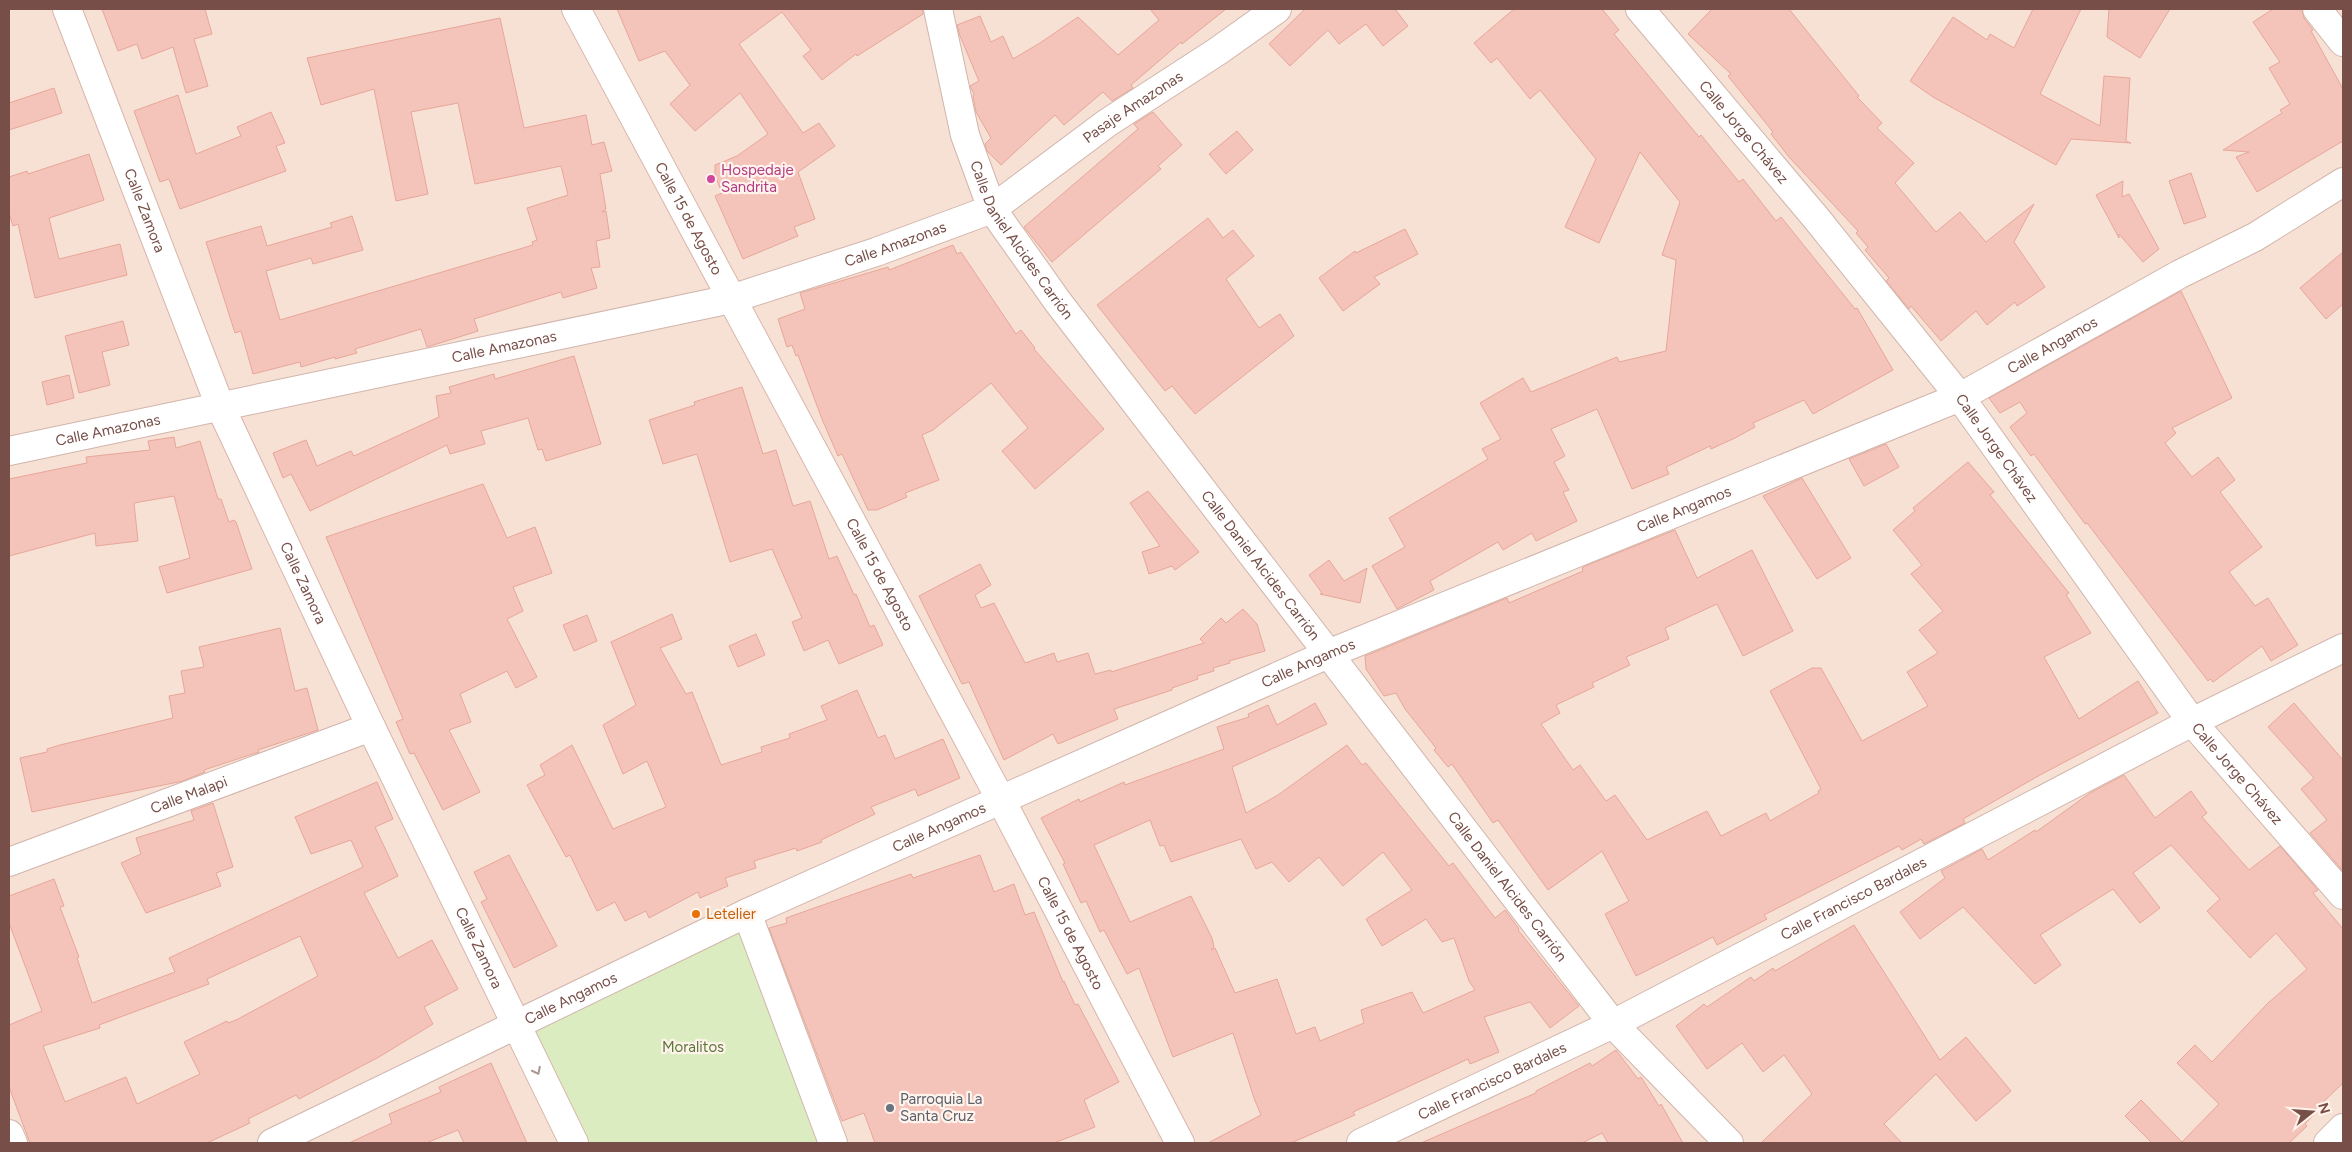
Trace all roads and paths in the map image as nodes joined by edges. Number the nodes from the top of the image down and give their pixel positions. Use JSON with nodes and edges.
{"nodes":[{"id":1,"x":68,"y":9,"type":"edge"},
{"id":2,"x":576,"y":9,"type":"edge"},
{"id":3,"x":938,"y":9,"type":"edge"},
{"id":4,"x":1277,"y":9,"type":"edge"},
{"id":5,"x":1640,"y":9,"type":"edge"},
{"id":6,"x":2317,"y":9,"type":"edge"},
{"id":7,"x":2343,"y":42,"type":"edge"},
{"id":8,"x":2343,"y":182,"type":"edge"},
{"id":9,"x":992,"y":210,"type":"junction"},
{"id":10,"x":731,"y":299,"type":"junction"},
{"id":11,"x":1960,"y":397,"type":"junction"},
{"id":12,"x":220,"y":406,"type":"junction"},
{"id":13,"x":9,"y":451,"type":"edge"},
{"id":14,"x":2343,"y":648,"type":"edge"},
{"id":15,"x":1328,"y":654,"type":"junction"},
{"id":16,"x":2192,"y":722,"type":"junction"},
{"id":17,"x":371,"y":727,"type":"junction"},
{"id":18,"x":1001,"y":800,"type":"junction"},
{"id":19,"x":9,"y":862,"type":"edge"},
{"id":20,"x":2343,"y":895,"type":"edge"},
{"id":21,"x":747,"y":913,"type":"junction"},
{"id":22,"x":1613,"y":1024,"type":"junction"},
{"id":23,"x":516,"y":1027,"type":"junction"},
{"id":24,"x":2343,"y":1128,"type":"edge"},
{"id":25,"x":9,"y":1134,"type":"edge"},
{"id":26,"x":13,"y":1143,"type":"edge"},
{"id":27,"x":272,"y":1143,"type":"edge"},
{"id":28,"x":574,"y":1143,"type":"edge"},
{"id":29,"x":832,"y":1143,"type":"edge"},
{"id":30,"x":1180,"y":1143,"type":"edge"},
{"id":31,"x":1361,"y":1143,"type":"edge"},
{"id":32,"x":1729,"y":1143,"type":"edge"},
{"id":33,"x":2328,"y":1143,"type":"edge"}],
"edges":[{"from":1,"to":12,"type":"street","name":"Calle Zamora"},
{"from":2,"to":10,"type":"street","name":"Calle 15 de Agosto"},
{"from":3,"to":9,"type":"street","name":"Calle Daniel Alcides Carrión"},
{"from":4,"to":9,"type":"street","name":"Pasaje Amazonas"},
{"from":5,"to":11,"type":"street","name":"Calle Jorge Chávez"},
{"from":6,"to":7,"type":"street"},
{"from":8,"to":11,"type":"street","name":"Calle Angamos"},
{"from":9,"to":10,"type":"street","name":"Calle Amazonas"},
{"from":9,"to":15,"type":"street","name":"Calle Daniel Alcides Carrión"},
{"from":10,"to":12,"type":"street","name":"Calle Amazonas"},
{"from":10,"to":18,"type":"street","name":"Calle 15 de Agosto"},
{"from":11,"to":15,"type":"street","name":"Calle Angamos"},
{"from":11,"to":16,"type":"street","name":"Calle Jorge Chávez"},
{"from":12,"to":13,"type":"street","name":"Calle Amazonas"},
{"from":12,"to":17,"type":"street","name":"Calle Zamora"},
{"from":14,"to":16,"type":"street","name":"Calle Francisco Bardales"},
{"from":15,"to":18,"type":"street","name":"Calle Angamos"},
{"from":15,"to":22,"type":"street","name":"Calle Daniel Alcides Carrión"},
{"from":16,"to":20,"type":"street","name":"Calle Jorge Chávez"},
{"from":16,"to":22,"type":"street","name":"Calle Francisco Bardales"},
{"from":17,"to":19,"type":"street","name":"Calle Malapi"},
{"from":17,"to":23,"type":"street","name":"Calle Zamora"},
{"from":18,"to":21,"type":"street","name":"Calle Angamos"},
{"from":18,"to":30,"type":"street","name":"Calle 15 de Agosto"},
{"from":21,"to":23,"type":"street","name":"Calle Angamos"},
{"from":21,"to":29,"type":"street"},
{"from":22,"to":31,"type":"street","name":"Calle Francisco Bardales"},
{"from":22,"to":32,"type":"street","name":"Calle Daniel Alcides Carrión"},
{"from":23,"to":27,"type":"street","name":"Calle Angamos"},
{"from":23,"to":28,"type":"street","name":"Calle Zamora","one_way":true},
{"from":24,"to":33,"type":"street"},
{"from":25,"to":26,"type":"street"}]}
